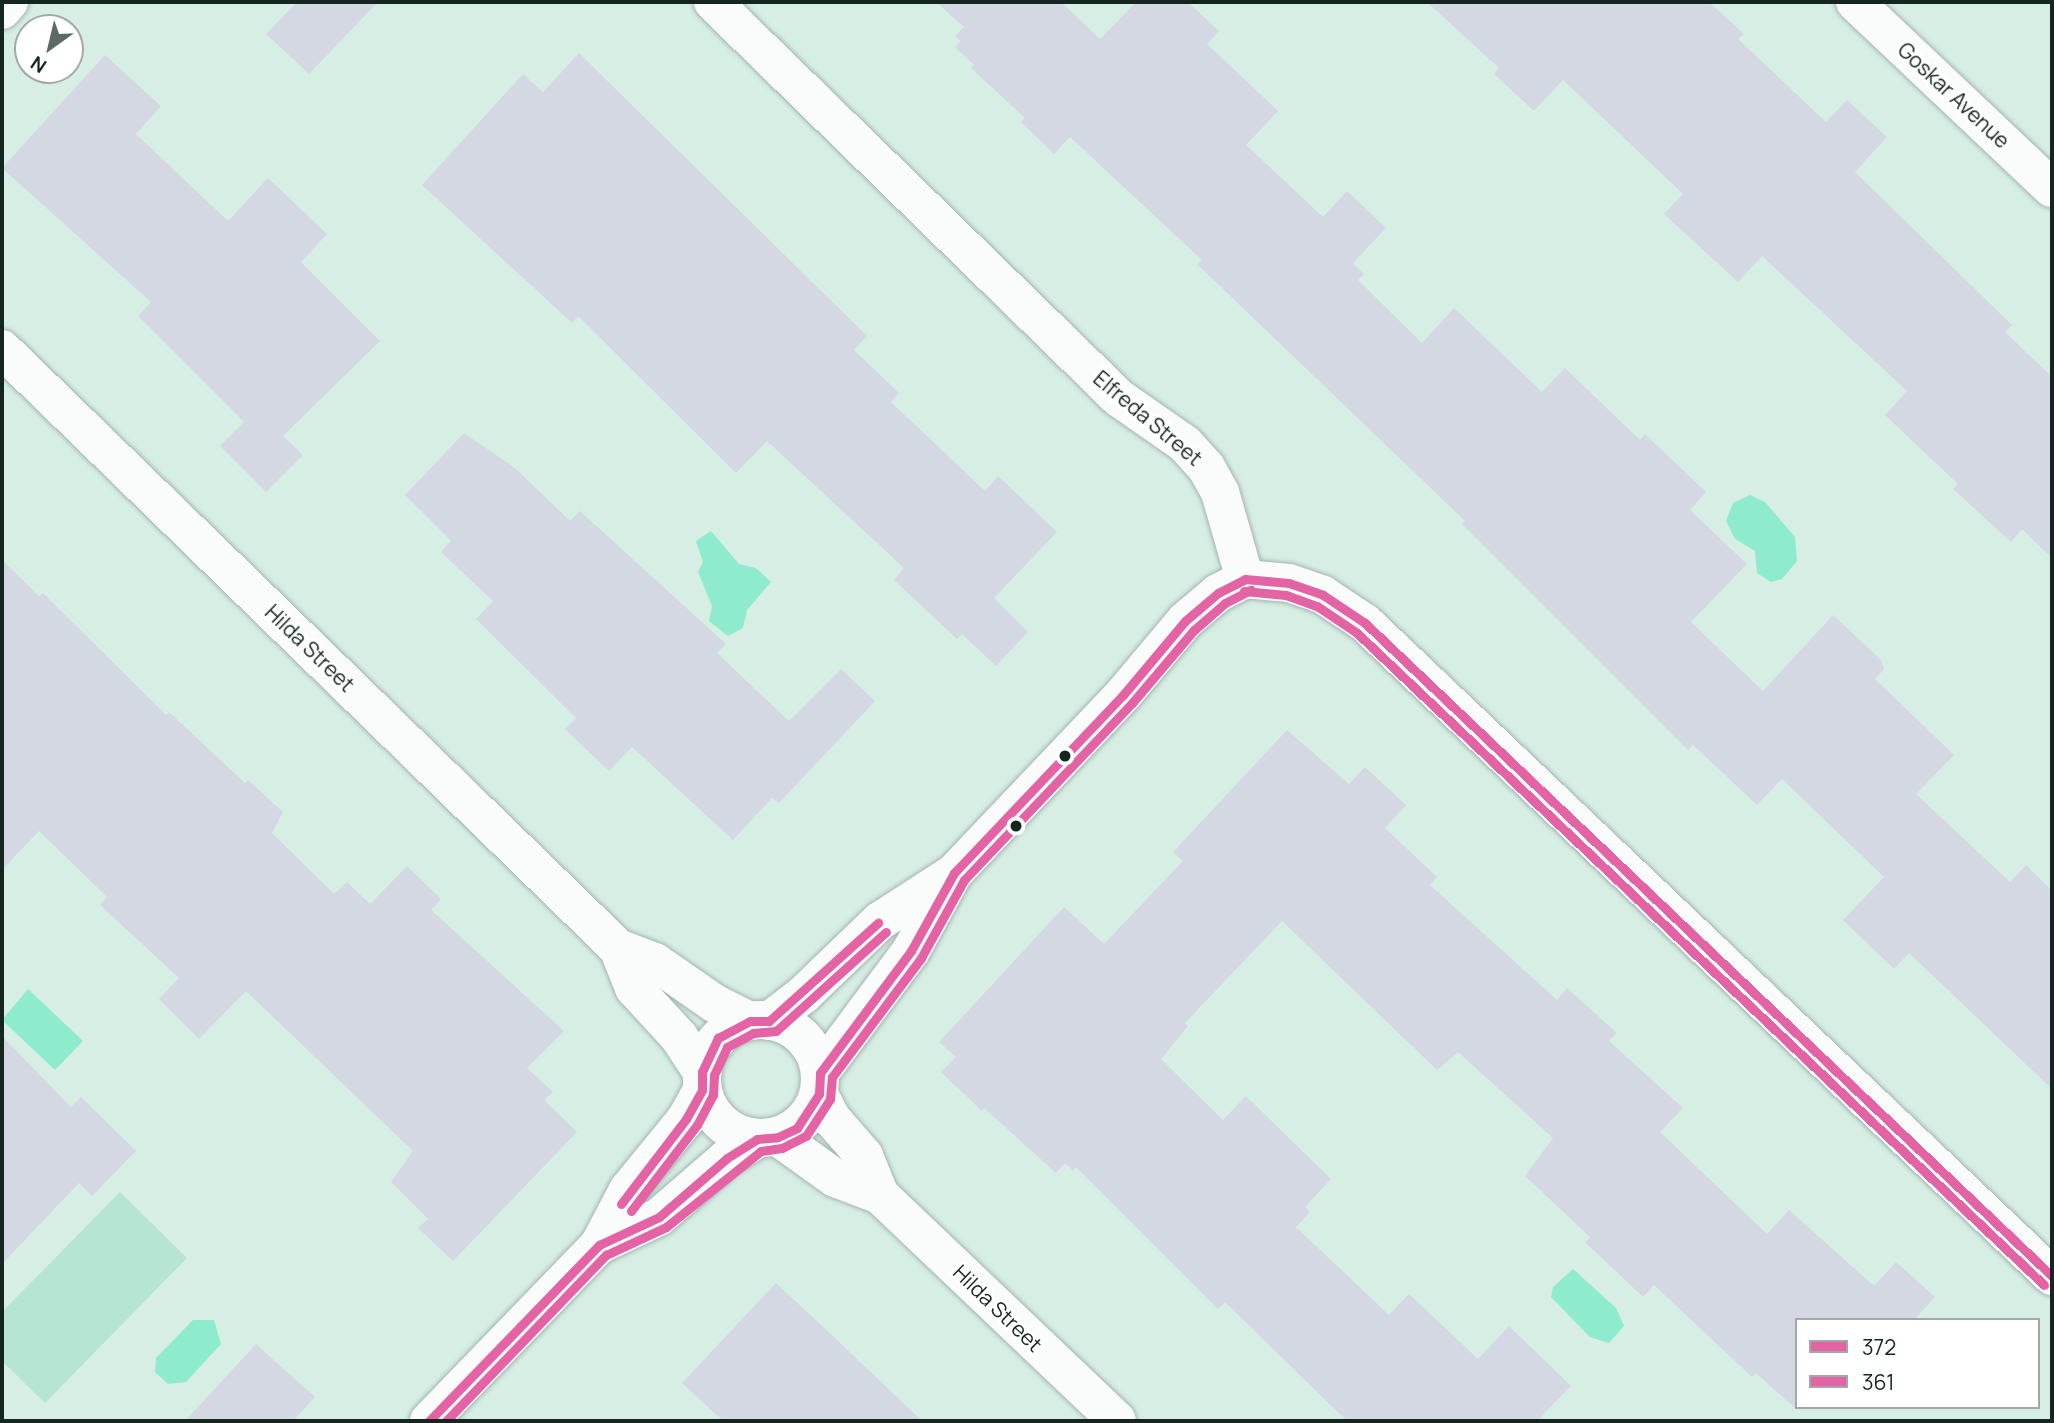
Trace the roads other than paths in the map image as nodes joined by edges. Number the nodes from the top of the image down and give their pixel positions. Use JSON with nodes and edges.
{"nodes":[{"id":1,"x":9,"y":2,"type":"edge"},
{"id":2,"x":713,"y":2,"type":"edge"},
{"id":3,"x":1856,"y":2,"type":"edge"},
{"id":4,"x":2,"y":10,"type":"edge"},
{"id":5,"x":2052,"y":188,"type":"edge"},
{"id":6,"x":2,"y":349,"type":"edge"},
{"id":7,"x":1245,"y":579,"type":"junction"},
{"id":8,"x":954,"y":873,"type":"junction"},
{"id":9,"x":618,"y":948,"type":"junction"},
{"id":10,"x":760,"y":1021,"type":"junction"},
{"id":11,"x":702,"y":1081,"type":"junction"},
{"id":12,"x":820,"y":1083,"type":"junction"},
{"id":13,"x":768,"y":1138,"type":"junction"},
{"id":14,"x":880,"y":1195,"type":"junction"},
{"id":15,"x":599,"y":1245,"type":"junction"},
{"id":16,"x":2052,"y":1276,"type":"edge"},
{"id":17,"x":429,"y":1421,"type":"edge"},
{"id":18,"x":1117,"y":1421,"type":"edge"}],
"edges":[{"from":1,"to":4,"type":"street"},
{"from":2,"to":7,"type":"street","name":"Elfreda Street"},
{"from":3,"to":5,"type":"street","name":"Goskar Avenue"},
{"from":6,"to":9,"type":"street","name":"Hilda Street"},
{"from":7,"to":8,"type":"street"},
{"from":7,"to":16,"type":"street"},
{"from":8,"to":10,"type":"street"},
{"from":8,"to":12,"type":"street"},
{"from":9,"to":10,"type":"street","name":"Hilda Street"},
{"from":9,"to":11,"type":"street","name":"Hilda Street"},
{"from":10,"to":11,"type":"street"},
{"from":10,"to":12,"type":"street"},
{"from":11,"to":13,"type":"street"},
{"from":11,"to":15,"type":"street"},
{"from":12,"to":13,"type":"street"},
{"from":12,"to":14,"type":"street","name":"Hilda Street"},
{"from":13,"to":14,"type":"street","name":"Hilda Street"},
{"from":13,"to":15,"type":"street"},
{"from":14,"to":18,"type":"street","name":"Hilda Street"},
{"from":15,"to":17,"type":"street"}]}
